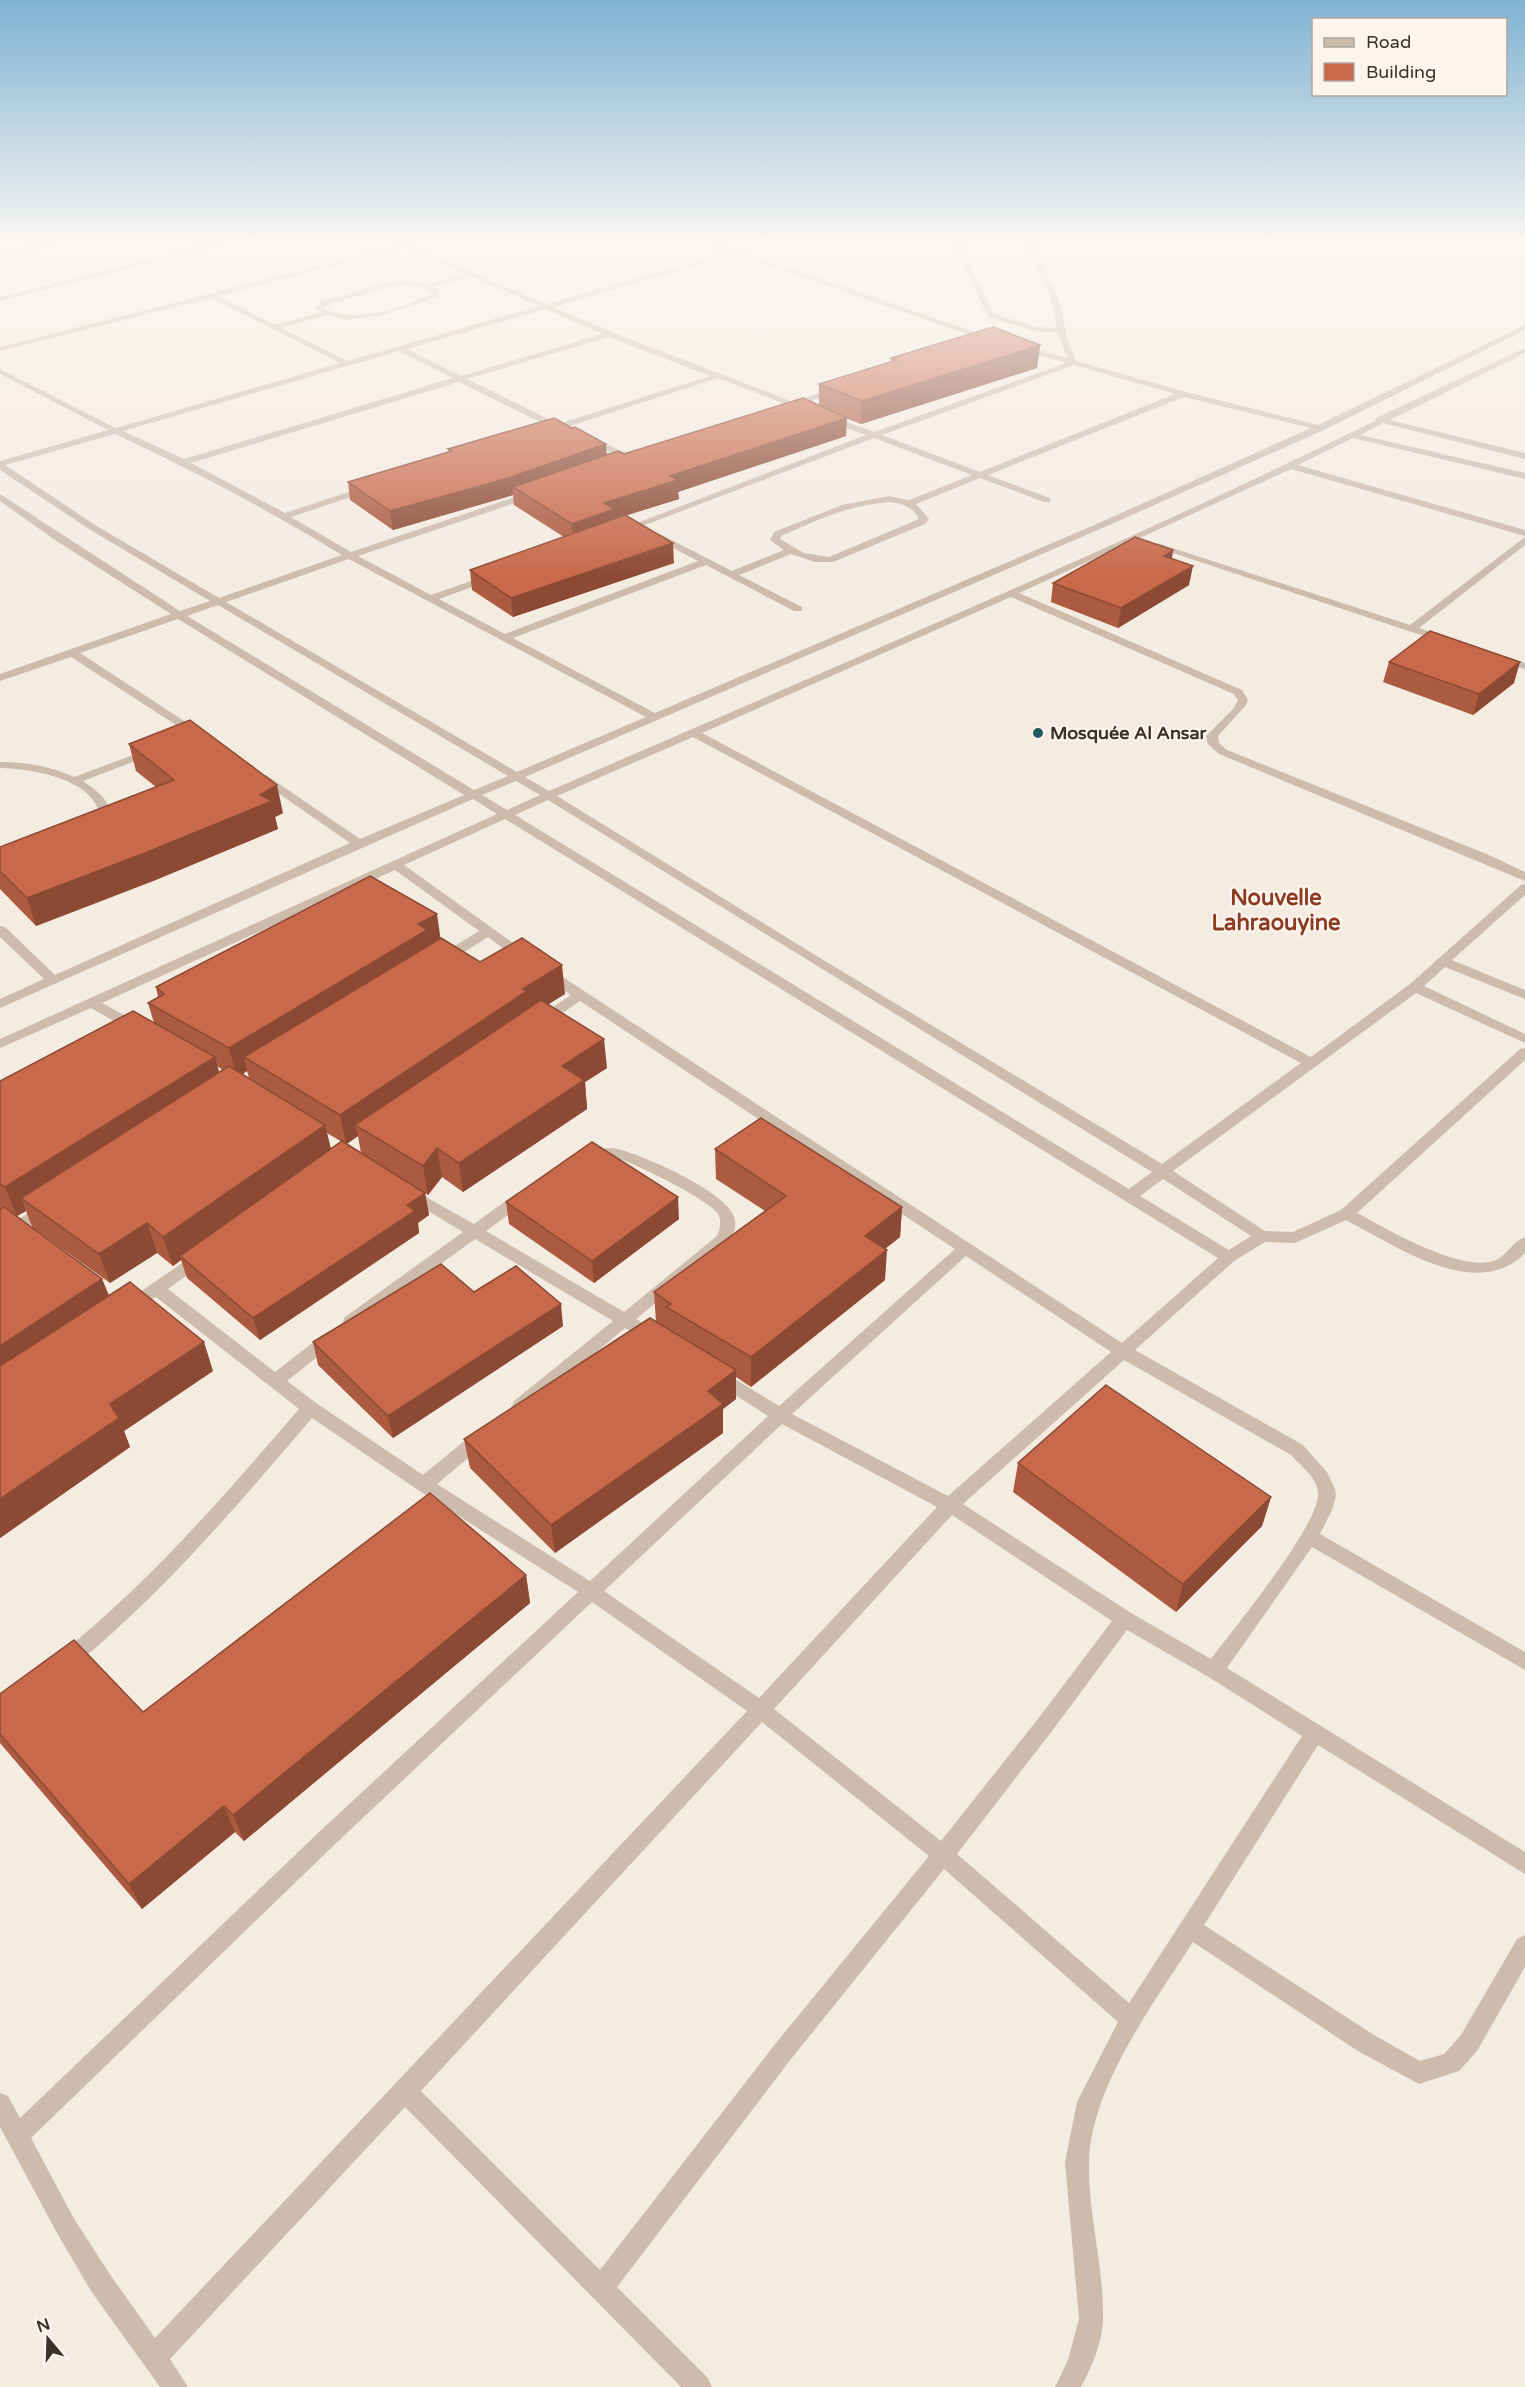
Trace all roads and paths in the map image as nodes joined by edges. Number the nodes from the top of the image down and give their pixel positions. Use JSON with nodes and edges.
{"nodes":[{"id":1,"x":328,"y":354,"type":"edge"},
{"id":2,"x":381,"y":354,"type":"edge"},
{"id":3,"x":411,"y":354,"type":"edge"},
{"id":4,"x":540,"y":354,"type":"edge"},
{"id":5,"x":661,"y":354,"type":"edge"},
{"id":6,"x":1044,"y":354,"type":"edge"},
{"id":7,"x":1070,"y":354,"type":"edge"},
{"id":8,"x":1470,"y":354,"type":"edge"},
{"id":9,"x":1516,"y":354,"type":"edge"},
{"id":10,"x":1073,"y":363,"type":"junction"},
{"id":11,"x":347,"y":364,"type":"junction"},
{"id":12,"x":0,"y":370,"type":"edge"},
{"id":13,"x":717,"y":376,"type":"junction"},
{"id":14,"x":460,"y":378,"type":"junction"},
{"id":15,"x":847,"y":385,"type":"edge"},
{"id":16,"x":1183,"y":394,"type":"junction"},
{"id":17,"x":793,"y":404,"type":"junction"},
{"id":18,"x":804,"y":408,"type":"edge"},
{"id":19,"x":772,"y":412,"type":"edge"},
{"id":20,"x":815,"y":412,"type":"edge"},
{"id":21,"x":1349,"y":414,"type":"junction"},
{"id":22,"x":1360,"y":416,"type":"dead end"},
{"id":23,"x":1371,"y":418,"type":"dead end"},
{"id":24,"x":1382,"y":421,"type":"junction"},
{"id":25,"x":558,"y":427,"type":"junction"},
{"id":26,"x":1325,"y":429,"type":"junction"},
{"id":27,"x":116,"y":431,"type":"junction"},
{"id":28,"x":569,"y":432,"type":"edge"},
{"id":29,"x":535,"y":434,"type":"edge"},
{"id":30,"x":1347,"y":434,"type":"junction"},
{"id":31,"x":874,"y":435,"type":"junction"},
{"id":32,"x":580,"y":436,"type":"edge"},
{"id":33,"x":645,"y":456,"type":"edge"},
{"id":34,"x":1525,"y":456,"type":"edge"},
{"id":35,"x":634,"y":460,"type":"junction"},
{"id":36,"x":183,"y":462,"type":"junction"},
{"id":37,"x":624,"y":463,"type":"edge"},
{"id":38,"x":0,"y":465,"type":"edge"},
{"id":39,"x":1290,"y":466,"type":"junction"},
{"id":40,"x":978,"y":474,"type":"junction"},
{"id":41,"x":1525,"y":476,"type":"edge"},
{"id":42,"x":380,"y":485,"type":"edge"},
{"id":43,"x":548,"y":489,"type":"edge"},
{"id":44,"x":0,"y":497,"type":"edge"},
{"id":45,"x":1047,"y":500,"type":"dead end"},
{"id":46,"x":910,"y":503,"type":"junction"},
{"id":47,"x":284,"y":516,"type":"junction"},
{"id":48,"x":638,"y":525,"type":"junction"},
{"id":49,"x":1525,"y":533,"type":"edge"},
{"id":50,"x":607,"y":536,"type":"edge"},
{"id":51,"x":1131,"y":538,"type":"junction"},
{"id":52,"x":1525,"y":540,"type":"edge"},
{"id":53,"x":790,"y":551,"type":"junction"},
{"id":54,"x":350,"y":556,"type":"junction"},
{"id":55,"x":705,"y":562,"type":"junction"},
{"id":56,"x":499,"y":574,"type":"edge"},
{"id":57,"x":732,"y":574,"type":"junction"},
{"id":58,"x":1011,"y":593,"type":"junction"},
{"id":59,"x":432,"y":598,"type":"junction"},
{"id":60,"x":216,"y":602,"type":"junction"},
{"id":61,"x":798,"y":609,"type":"dead end"},
{"id":62,"x":181,"y":616,"type":"junction"},
{"id":63,"x":1412,"y":629,"type":"junction"},
{"id":64,"x":506,"y":637,"type":"junction"},
{"id":65,"x":1457,"y":644,"type":"edge"},
{"id":66,"x":74,"y":654,"type":"junction"},
{"id":67,"x":1491,"y":655,"type":"edge"},
{"id":68,"x":1525,"y":666,"type":"edge"},
{"id":69,"x":0,"y":678,"type":"edge"},
{"id":70,"x":655,"y":717,"type":"junction"},
{"id":71,"x":693,"y":732,"type":"junction"},
{"id":72,"x":196,"y":737,"type":"edge"},
{"id":73,"x":164,"y":746,"type":"edge"},
{"id":74,"x":0,"y":765,"type":"edge"},
{"id":75,"x":252,"y":770,"type":"edge"},
{"id":76,"x":518,"y":777,"type":"junction"},
{"id":77,"x":76,"y":780,"type":"junction"},
{"id":78,"x":474,"y":794,"type":"junction"},
{"id":79,"x":548,"y":796,"type":"junction"},
{"id":80,"x":505,"y":815,"type":"junction"},
{"id":81,"x":85,"y":833,"type":"edge"},
{"id":82,"x":359,"y":844,"type":"junction"},
{"id":83,"x":396,"y":865,"type":"junction"},
{"id":84,"x":1525,"y":878,"type":"edge"},
{"id":85,"x":1525,"y":888,"type":"edge"},
{"id":86,"x":0,"y":930,"type":"edge"},
{"id":87,"x":487,"y":932,"type":"junction"},
{"id":88,"x":1443,"y":961,"type":"junction"},
{"id":89,"x":428,"y":969,"type":"edge"},
{"id":90,"x":53,"y":980,"type":"junction"},
{"id":91,"x":1415,"y":987,"type":"junction"},
{"id":92,"x":580,"y":995,"type":"junction"},
{"id":93,"x":1525,"y":995,"type":"edge"},
{"id":94,"x":92,"y":1003,"type":"junction"},
{"id":95,"x":0,"y":1004,"type":"edge"},
{"id":96,"x":532,"y":1027,"type":"edge"},
{"id":97,"x":150,"y":1035,"type":"edge"},
{"id":98,"x":1525,"y":1039,"type":"edge"},
{"id":99,"x":0,"y":1044,"type":"edge"},
{"id":100,"x":1525,"y":1052,"type":"edge"},
{"id":101,"x":1310,"y":1062,"type":"junction"},
{"id":102,"x":582,"y":1157,"type":"edge"},
{"id":103,"x":1162,"y":1171,"type":"junction"},
{"id":104,"x":395,"y":1184,"type":"edge"},
{"id":105,"x":536,"y":1187,"type":"edge"},
{"id":106,"x":1129,"y":1196,"type":"junction"},
{"id":107,"x":56,"y":1201,"type":"edge"},
{"id":108,"x":0,"y":1214,"type":"edge"},
{"id":109,"x":1346,"y":1214,"type":"junction"},
{"id":110,"x":21,"y":1230,"type":"junction"},
{"id":111,"x":472,"y":1232,"type":"junction"},
{"id":112,"x":1262,"y":1236,"type":"junction"},
{"id":113,"x":0,"y":1237,"type":"edge"},
{"id":114,"x":1525,"y":1243,"type":"edge"},
{"id":115,"x":967,"y":1247,"type":"junction"},
{"id":116,"x":214,"y":1248,"type":"edge"},
{"id":117,"x":1229,"y":1257,"type":"junction"},
{"id":118,"x":157,"y":1289,"type":"junction"},
{"id":119,"x":138,"y":1302,"type":"edge"},
{"id":120,"x":624,"y":1320,"type":"junction"},
{"id":121,"x":662,"y":1342,"type":"edge"},
{"id":122,"x":1122,"y":1351,"type":"junction"},
{"id":123,"x":710,"y":1371,"type":"edge"},
{"id":124,"x":276,"y":1380,"type":"junction"},
{"id":125,"x":310,"y":1408,"type":"junction"},
{"id":126,"x":780,"y":1415,"type":"junction"},
{"id":127,"x":424,"y":1485,"type":"junction"},
{"id":128,"x":950,"y":1506,"type":"junction"},
{"id":129,"x":1309,"y":1537,"type":"junction"},
{"id":130,"x":592,"y":1592,"type":"junction"},
{"id":131,"x":1124,"y":1619,"type":"junction"},
{"id":132,"x":1525,"y":1662,"type":"edge"},
{"id":133,"x":1214,"y":1670,"type":"junction"},
{"id":134,"x":53,"y":1671,"type":"edge"},
{"id":135,"x":761,"y":1710,"type":"junction"},
{"id":136,"x":1315,"y":1732,"type":"junction"},
{"id":137,"x":944,"y":1856,"type":"junction"},
{"id":138,"x":1525,"y":1864,"type":"edge"},
{"id":139,"x":1190,"y":1928,"type":"junction"},
{"id":140,"x":1525,"y":1946,"type":"edge"},
{"id":141,"x":1131,"y":2019,"type":"junction"},
{"id":142,"x":405,"y":2091,"type":"junction"},
{"id":143,"x":0,"y":2104,"type":"edge"},
{"id":144,"x":18,"y":2135,"type":"junction"},
{"id":145,"x":602,"y":2287,"type":"junction"},
{"id":146,"x":153,"y":2359,"type":"junction"},
{"id":147,"x":175,"y":2387,"type":"edge"},
{"id":148,"x":699,"y":2387,"type":"edge"},
{"id":149,"x":1068,"y":2387,"type":"edge"}],
"edges":[{"from":1,"to":11,"type":"street"},
{"from":2,"to":11,"type":"street"},
{"from":3,"to":14,"type":"street"},
{"from":4,"to":14,"type":"street"},
{"from":5,"to":13,"type":"street"},
{"from":6,"to":10,"type":"street"},
{"from":7,"to":10,"type":"street"},
{"from":8,"to":21,"type":"street"},
{"from":9,"to":24,"type":"street"},
{"from":10,"to":16,"type":"street"},
{"from":10,"to":31,"type":"street"},
{"from":11,"to":27,"type":"street"},
{"from":12,"to":27,"type":"street"},
{"from":13,"to":17,"type":"street"},
{"from":13,"to":25,"type":"street"},
{"from":14,"to":25,"type":"street"},
{"from":14,"to":36,"type":"street"},
{"from":15,"to":17,"type":"street"},
{"from":16,"to":26,"type":"street"},
{"from":16,"to":40,"type":"street"},
{"from":17,"to":18,"type":"street"},
{"from":17,"to":19,"type":"street"},
{"from":20,"to":31,"type":"street"},
{"from":21,"to":22,"type":"street"},
{"from":21,"to":26,"type":"street"},
{"from":23,"to":24,"type":"street"},
{"from":24,"to":30,"type":"street"},
{"from":24,"to":34,"type":"street"},
{"from":25,"to":28,"type":"street"},
{"from":25,"to":29,"type":"street"},
{"from":26,"to":70,"type":"street"},
{"from":27,"to":36,"type":"street"},
{"from":27,"to":38,"type":"street"},
{"from":30,"to":39,"type":"street"},
{"from":30,"to":41,"type":"street"},
{"from":31,"to":40,"type":"street"},
{"from":31,"to":48,"type":"street"},
{"from":32,"to":35,"type":"street"},
{"from":33,"to":35,"type":"street"},
{"from":35,"to":37,"type":"street"},
{"from":36,"to":47,"type":"street"},
{"from":38,"to":60,"type":"street"},
{"from":39,"to":49,"type":"street"},
{"from":39,"to":51,"type":"street"},
{"from":40,"to":45,"type":"street"},
{"from":40,"to":46,"type":"street"},
{"from":42,"to":47,"type":"street"},
{"from":43,"to":54,"type":"street"},
{"from":44,"to":62,"type":"street"},
{"from":46,"to":53,"type":"street"},
{"from":46,"to":53,"type":"street"},
{"from":47,"to":54,"type":"street"},
{"from":48,"to":50,"type":"street"},
{"from":48,"to":55,"type":"street"},
{"from":51,"to":58,"type":"street"},
{"from":51,"to":63,"type":"street"},
{"from":52,"to":63,"type":"street"},
{"from":53,"to":57,"type":"street"},
{"from":54,"to":59,"type":"street"},
{"from":54,"to":60,"type":"street"},
{"from":55,"to":57,"type":"street"},
{"from":55,"to":64,"type":"street"},
{"from":56,"to":59,"type":"street"},
{"from":57,"to":61,"type":"street"},
{"from":58,"to":71,"type":"street"},
{"from":58,"to":84,"type":"street"},
{"from":59,"to":64,"type":"street"},
{"from":60,"to":62,"type":"street"},
{"from":60,"to":76,"type":"street"},
{"from":62,"to":66,"type":"street"},
{"from":62,"to":78,"type":"street"},
{"from":63,"to":65,"type":"street"},
{"from":64,"to":70,"type":"street"},
{"from":66,"to":69,"type":"street"},
{"from":66,"to":72,"type":"street"},
{"from":67,"to":68,"type":"street"},
{"from":70,"to":76,"type":"street"},
{"from":71,"to":79,"type":"street"},
{"from":71,"to":101,"type":"street"},
{"from":73,"to":77,"type":"street"},
{"from":74,"to":77,"type":"street"},
{"from":75,"to":82,"type":"street"},
{"from":76,"to":78,"type":"street"},
{"from":76,"to":79,"type":"street"},
{"from":77,"to":81,"type":"street"},
{"from":78,"to":80,"type":"street"},
{"from":78,"to":82,"type":"street"},
{"from":79,"to":80,"type":"street"},
{"from":79,"to":103,"type":"street"},
{"from":80,"to":83,"type":"street"},
{"from":80,"to":106,"type":"street"},
{"from":82,"to":90,"type":"street"},
{"from":83,"to":87,"type":"street"},
{"from":83,"to":94,"type":"street"},
{"from":85,"to":88,"type":"street"},
{"from":86,"to":90,"type":"street"},
{"from":87,"to":89,"type":"street"},
{"from":87,"to":92,"type":"street"},
{"from":88,"to":91,"type":"street"},
{"from":88,"to":93,"type":"street"},
{"from":90,"to":95,"type":"street"},
{"from":91,"to":98,"type":"street"},
{"from":91,"to":101,"type":"street"},
{"from":92,"to":96,"type":"street"},
{"from":92,"to":115,"type":"street"},
{"from":94,"to":97,"type":"street"},
{"from":94,"to":99,"type":"street"},
{"from":100,"to":109,"type":"street"},
{"from":101,"to":103,"type":"street"},
{"from":102,"to":120,"type":"street"},
{"from":103,"to":106,"type":"street"},
{"from":103,"to":112,"type":"street"},
{"from":104,"to":111,"type":"street"},
{"from":105,"to":111,"type":"street"},
{"from":106,"to":117,"type":"street"},
{"from":107,"to":110,"type":"street"},
{"from":108,"to":110,"type":"street"},
{"from":109,"to":112,"type":"street"},
{"from":109,"to":114,"type":"street"},
{"from":110,"to":113,"type":"street"},
{"from":111,"to":120,"type":"street"},
{"from":111,"to":124,"type":"street"},
{"from":112,"to":117,"type":"street"},
{"from":115,"to":122,"type":"street"},
{"from":115,"to":126,"type":"street"},
{"from":116,"to":118,"type":"street"},
{"from":117,"to":122,"type":"street"},
{"from":118,"to":119,"type":"street"},
{"from":118,"to":124,"type":"street"},
{"from":120,"to":121,"type":"street"},
{"from":120,"to":127,"type":"street"},
{"from":122,"to":128,"type":"street"},
{"from":122,"to":129,"type":"street"},
{"from":123,"to":126,"type":"street"},
{"from":124,"to":125,"type":"street"},
{"from":125,"to":127,"type":"street"},
{"from":125,"to":134,"type":"street"},
{"from":126,"to":128,"type":"street"},
{"from":126,"to":130,"type":"street"},
{"from":127,"to":130,"type":"street"},
{"from":128,"to":131,"type":"street"},
{"from":128,"to":135,"type":"street"},
{"from":129,"to":132,"type":"street"},
{"from":129,"to":133,"type":"street"},
{"from":130,"to":135,"type":"street"},
{"from":130,"to":144,"type":"street"},
{"from":131,"to":133,"type":"street"},
{"from":131,"to":137,"type":"street"},
{"from":133,"to":136,"type":"street"},
{"from":135,"to":137,"type":"street"},
{"from":135,"to":142,"type":"street"},
{"from":136,"to":138,"type":"street"},
{"from":136,"to":139,"type":"street"},
{"from":137,"to":141,"type":"street"},
{"from":137,"to":145,"type":"street"},
{"from":139,"to":140,"type":"street"},
{"from":139,"to":141,"type":"street"},
{"from":141,"to":149,"type":"street"},
{"from":142,"to":145,"type":"street"},
{"from":142,"to":146,"type":"street"},
{"from":143,"to":144,"type":"street"},
{"from":144,"to":146,"type":"street"},
{"from":145,"to":148,"type":"street"},
{"from":146,"to":147,"type":"street"}]}
